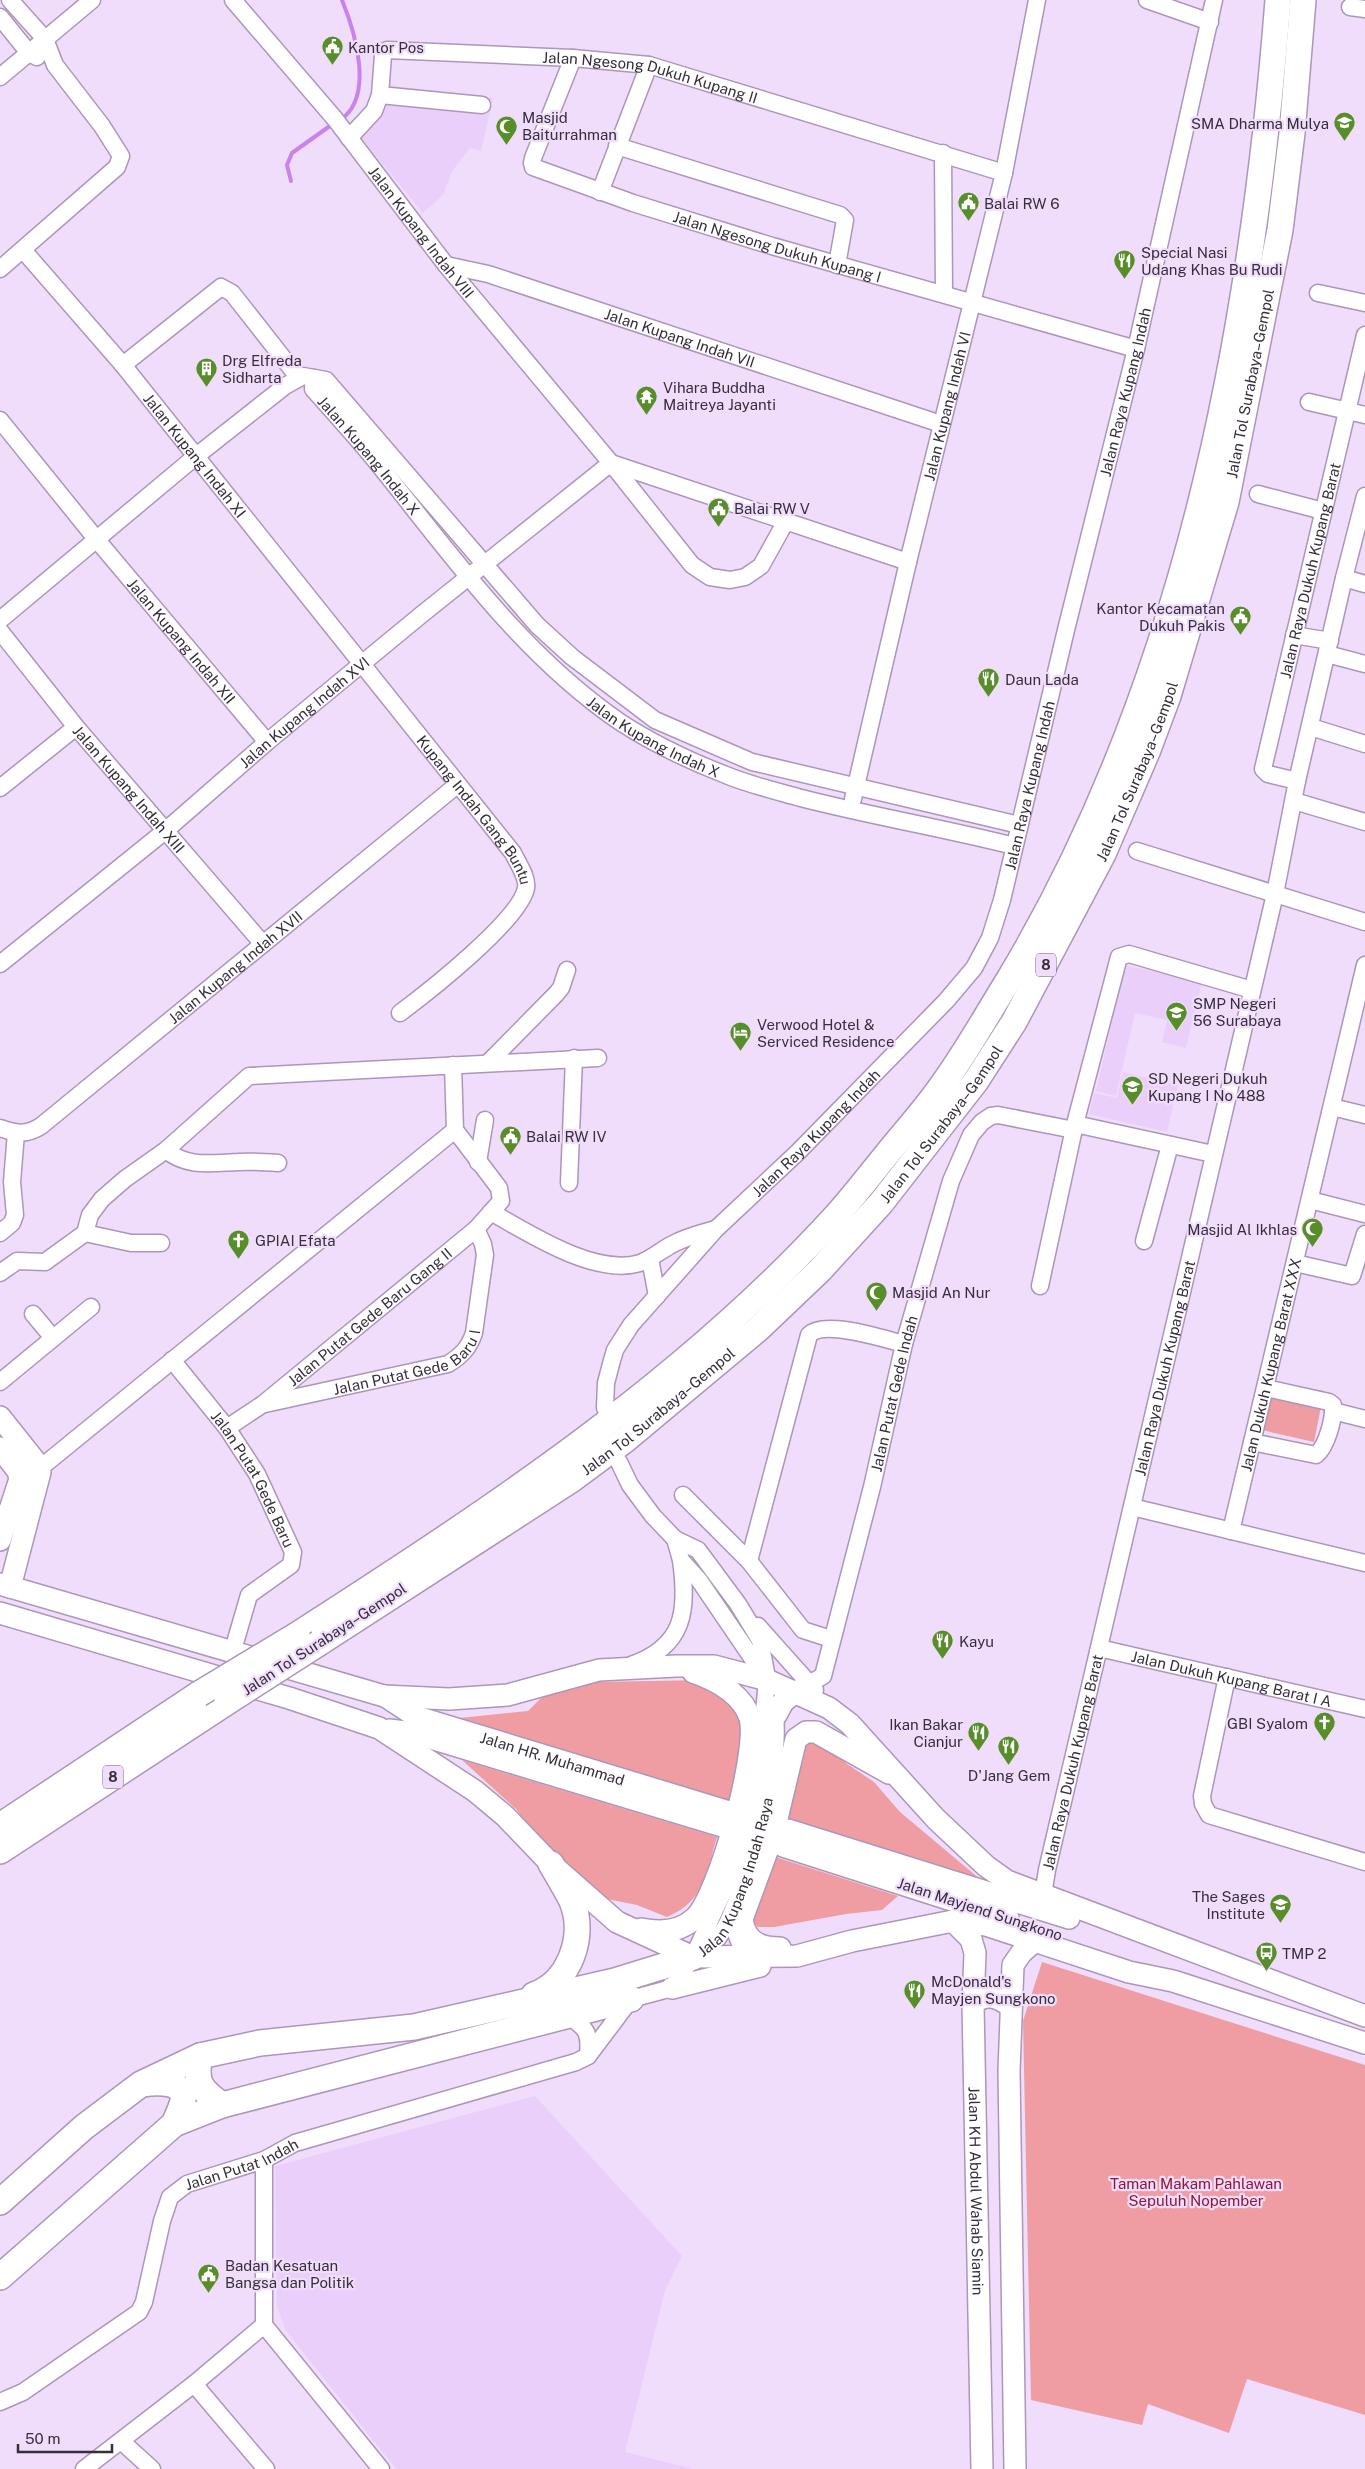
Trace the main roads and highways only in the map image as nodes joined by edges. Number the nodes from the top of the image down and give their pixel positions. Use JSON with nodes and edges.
{"nodes":[{"id":1,"x":1278,"y":0,"type":"edge"},
{"id":2,"x":1302,"y":0,"type":"edge"},
{"id":3,"x":0,"y":1417,"type":"edge"},
{"id":4,"x":0,"y":1448,"type":"edge"},
{"id":5,"x":0,"y":1540,"type":"edge"},
{"id":6,"x":5,"y":1585,"type":"edge"},
{"id":7,"x":0,"y":1613,"type":"edge"},
{"id":8,"x":308,"y":1639,"type":"junction"},
{"id":9,"x":676,"y":1666,"type":"junction"},
{"id":10,"x":802,"y":1687,"type":"junction"},
{"id":11,"x":384,"y":1696,"type":"junction"},
{"id":12,"x":776,"y":1715,"type":"road end"},
{"id":13,"x":379,"y":1728,"type":"junction"},
{"id":14,"x":896,"y":1776,"type":"junction"},
{"id":15,"x":0,"y":1826,"type":"edge"},
{"id":16,"x":0,"y":1851,"type":"edge"},
{"id":17,"x":551,"y":1864,"type":"junction"},
{"id":18,"x":606,"y":1914,"type":"junction"},
{"id":19,"x":953,"y":1921,"type":"junction"},
{"id":20,"x":1035,"y":1941,"type":"junction"},
{"id":21,"x":835,"y":1946,"type":"junction"},
{"id":22,"x":1178,"y":1947,"type":"junction"},
{"id":23,"x":797,"y":1956,"type":"junction"},
{"id":24,"x":694,"y":1957,"type":"junction"},
{"id":25,"x":1173,"y":1981,"type":"junction"},
{"id":26,"x":672,"y":1988,"type":"road end"},
{"id":27,"x":630,"y":1999,"type":"road end"},
{"id":28,"x":973,"y":2004,"type":"junction"},
{"id":29,"x":504,"y":2006,"type":"junction"},
{"id":30,"x":1011,"y":2007,"type":"junction"},
{"id":31,"x":1365,"y":2016,"type":"edge"},
{"id":32,"x":1365,"y":2043,"type":"edge"},
{"id":33,"x":200,"y":2056,"type":"junction"},
{"id":34,"x":141,"y":2084,"type":"junction"},
{"id":35,"x":222,"y":2105,"type":"junction"},
{"id":36,"x":174,"y":2124,"type":"junction"},
{"id":37,"x":0,"y":2202,"type":"edge"},
{"id":38,"x":0,"y":2277,"type":"edge"},
{"id":39,"x":1012,"y":2314,"type":"junction"},
{"id":40,"x":979,"y":2315,"type":"junction"},
{"id":41,"x":982,"y":2469,"type":"edge"},
{"id":42,"x":1015,"y":2469,"type":"edge"}],
"edges":[{"from":1,"to":8,"type":"highway","name":"Jalan Tol Surabaya–Gempol","number":"8"},
{"from":2,"to":8,"type":"highway","name":"Jalan Tol Surabaya–Gempol","number":"8"},
{"from":3,"to":6,"type":"main road"},
{"from":4,"to":5,"type":"main road"},
{"from":6,"to":11,"type":"main road"},
{"from":7,"to":13,"type":"main road"},
{"from":8,"to":15,"type":"highway","name":"Jalan Tol Surabaya–Gempol","number":"8","bridge":true},
{"from":8,"to":16,"type":"highway","name":"Jalan Tol Surabaya–Gempol","number":"8","bridge":true},
{"from":9,"to":10,"type":"main road"},
{"from":9,"to":11,"type":"main road"},
{"from":9,"to":18,"type":"main road"},
{"from":10,"to":12,"type":"main road"},
{"from":10,"to":14,"type":"main road"},
{"from":11,"to":13,"type":"main road","name":"Jalan HR. Muhammad"},
{"from":13,"to":17,"type":"main road"},
{"from":14,"to":21,"type":"main road"},
{"from":14,"to":22,"type":"main road"},
{"from":17,"to":18,"type":"main road"},
{"from":17,"to":29,"type":"highway"},
{"from":18,"to":24,"type":"main road"},
{"from":19,"to":20,"type":"main road"},
{"from":19,"to":21,"type":"main road"},
{"from":19,"to":28,"type":"main road","name":"Jalan KH Abdul Wahab Siamin"},
{"from":20,"to":25,"type":"main road"},
{"from":20,"to":30,"type":"main road"},
{"from":21,"to":23,"type":"main road"},
{"from":22,"to":25,"type":"main road","name":"Jalan Mayjend Sungkono"},
{"from":22,"to":31,"type":"main road"},
{"from":23,"to":24,"type":"main road"},
{"from":23,"to":26,"type":"main road"},
{"from":24,"to":29,"type":"highway"},
{"from":25,"to":32,"type":"main road"},
{"from":27,"to":35,"type":"highway"},
{"from":28,"to":30,"type":"main road"},
{"from":28,"to":40,"type":"main road","name":"Jalan KH Abdul Wahab Siamin"},
{"from":29,"to":33,"type":"highway"},
{"from":30,"to":39,"type":"main road"},
{"from":33,"to":34,"type":"highway"},
{"from":33,"to":35,"type":"highway"},
{"from":34,"to":36,"type":"highway"},
{"from":34,"to":37,"type":"highway"},
{"from":35,"to":36,"type":"highway"},
{"from":36,"to":38,"type":"highway"},
{"from":39,"to":40,"type":"main road"},
{"from":39,"to":42,"type":"main road"},
{"from":40,"to":41,"type":"main road","name":"Jalan KH Abdul Wahab Siamin"}]}
